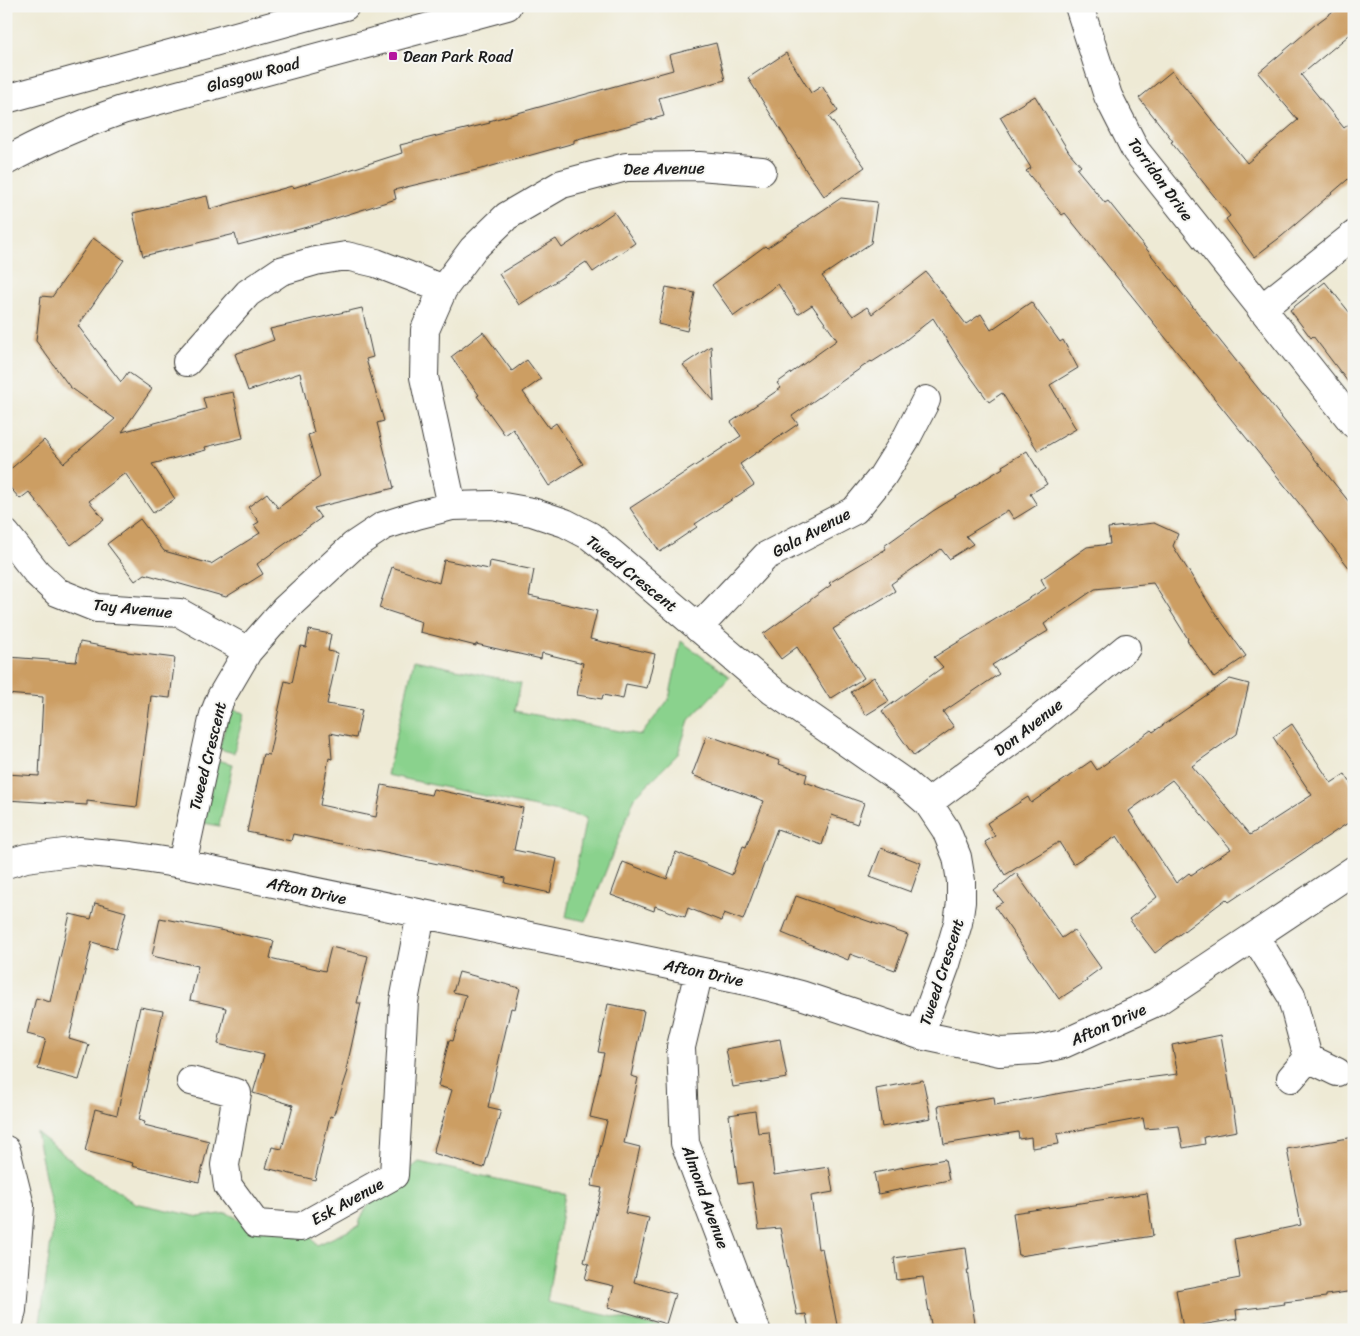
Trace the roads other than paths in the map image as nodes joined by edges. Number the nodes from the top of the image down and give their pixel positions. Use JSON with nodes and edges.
{"nodes":[{"id":1,"x":345,"y":6,"type":"edge"},
{"id":2,"x":507,"y":6,"type":"edge"},
{"id":3,"x":1079,"y":6,"type":"edge"},
{"id":4,"x":6,"y":99,"type":"edge"},
{"id":5,"x":6,"y":161,"type":"edge"},
{"id":6,"x":762,"y":170,"type":"dead end"},
{"id":7,"x":1354,"y":235,"type":"edge"},
{"id":8,"x":443,"y":289,"type":"junction"},
{"id":9,"x":1261,"y":309,"type":"junction"},
{"id":10,"x":187,"y":362,"type":"dead end"},
{"id":11,"x":926,"y":400,"type":"dead end"},
{"id":12,"x":1354,"y":424,"type":"edge"},
{"id":13,"x":452,"y":506,"type":"junction"},
{"id":14,"x":6,"y":534,"type":"edge"},
{"id":15,"x":698,"y":628,"type":"junction"},
{"id":16,"x":1126,"y":648,"type":"dead end"},
{"id":17,"x":248,"y":651,"type":"junction"},
{"id":18,"x":928,"y":803,"type":"junction"},
{"id":19,"x":6,"y":864,"type":"edge"},
{"id":20,"x":182,"y":864,"type":"junction"},
{"id":21,"x":1354,"y":870,"type":"edge"},
{"id":22,"x":421,"y":914,"type":"junction"},
{"id":23,"x":1255,"y":937,"type":"junction"},
{"id":24,"x":699,"y":971,"type":"junction"},
{"id":25,"x":920,"y":1035,"type":"junction"},
{"id":26,"x":1337,"y":1072,"type":"dead end"},
{"id":27,"x":191,"y":1081,"type":"dead end"},
{"id":28,"x":6,"y":1150,"type":"edge"},
{"id":29,"x":7,"y":1330,"type":"edge"},
{"id":30,"x":756,"y":1330,"type":"edge"}],
"edges":[{"from":1,"to":4,"type":"street"},
{"from":2,"to":5,"type":"street","name":"Glasgow Road"},
{"from":3,"to":9,"type":"street","name":"Torridon Drive"},
{"from":6,"to":8,"type":"street","name":"Dee Avenue"},
{"from":7,"to":9,"type":"street"},
{"from":8,"to":10,"type":"street"},
{"from":8,"to":13,"type":"street","name":"Dee Avenue"},
{"from":9,"to":12,"type":"street","name":"Torridon Drive"},
{"from":11,"to":15,"type":"street","name":"Gala Avenue"},
{"from":13,"to":15,"type":"street","name":"Tweed Crescent"},
{"from":13,"to":17,"type":"street","name":"Tweed Crescent"},
{"from":14,"to":17,"type":"street","name":"Tay Avenue"},
{"from":15,"to":18,"type":"street","name":"Tweed Crescent"},
{"from":16,"to":18,"type":"street","name":"Don Avenue"},
{"from":17,"to":20,"type":"street","name":"Tweed Crescent"},
{"from":18,"to":25,"type":"street","name":"Tweed Crescent"},
{"from":19,"to":20,"type":"street","name":"Afton Drive"},
{"from":20,"to":22,"type":"street","name":"Afton Drive"},
{"from":21,"to":23,"type":"street","name":"Afton Drive"},
{"from":22,"to":24,"type":"street","name":"Afton Drive"},
{"from":22,"to":27,"type":"street","name":"Esk Avenue"},
{"from":23,"to":25,"type":"street","name":"Afton Drive"},
{"from":23,"to":26,"type":"street"},
{"from":24,"to":25,"type":"street","name":"Afton Drive"},
{"from":24,"to":30,"type":"street","name":"Almond Avenue"},
{"from":28,"to":29,"type":"street"}]}
